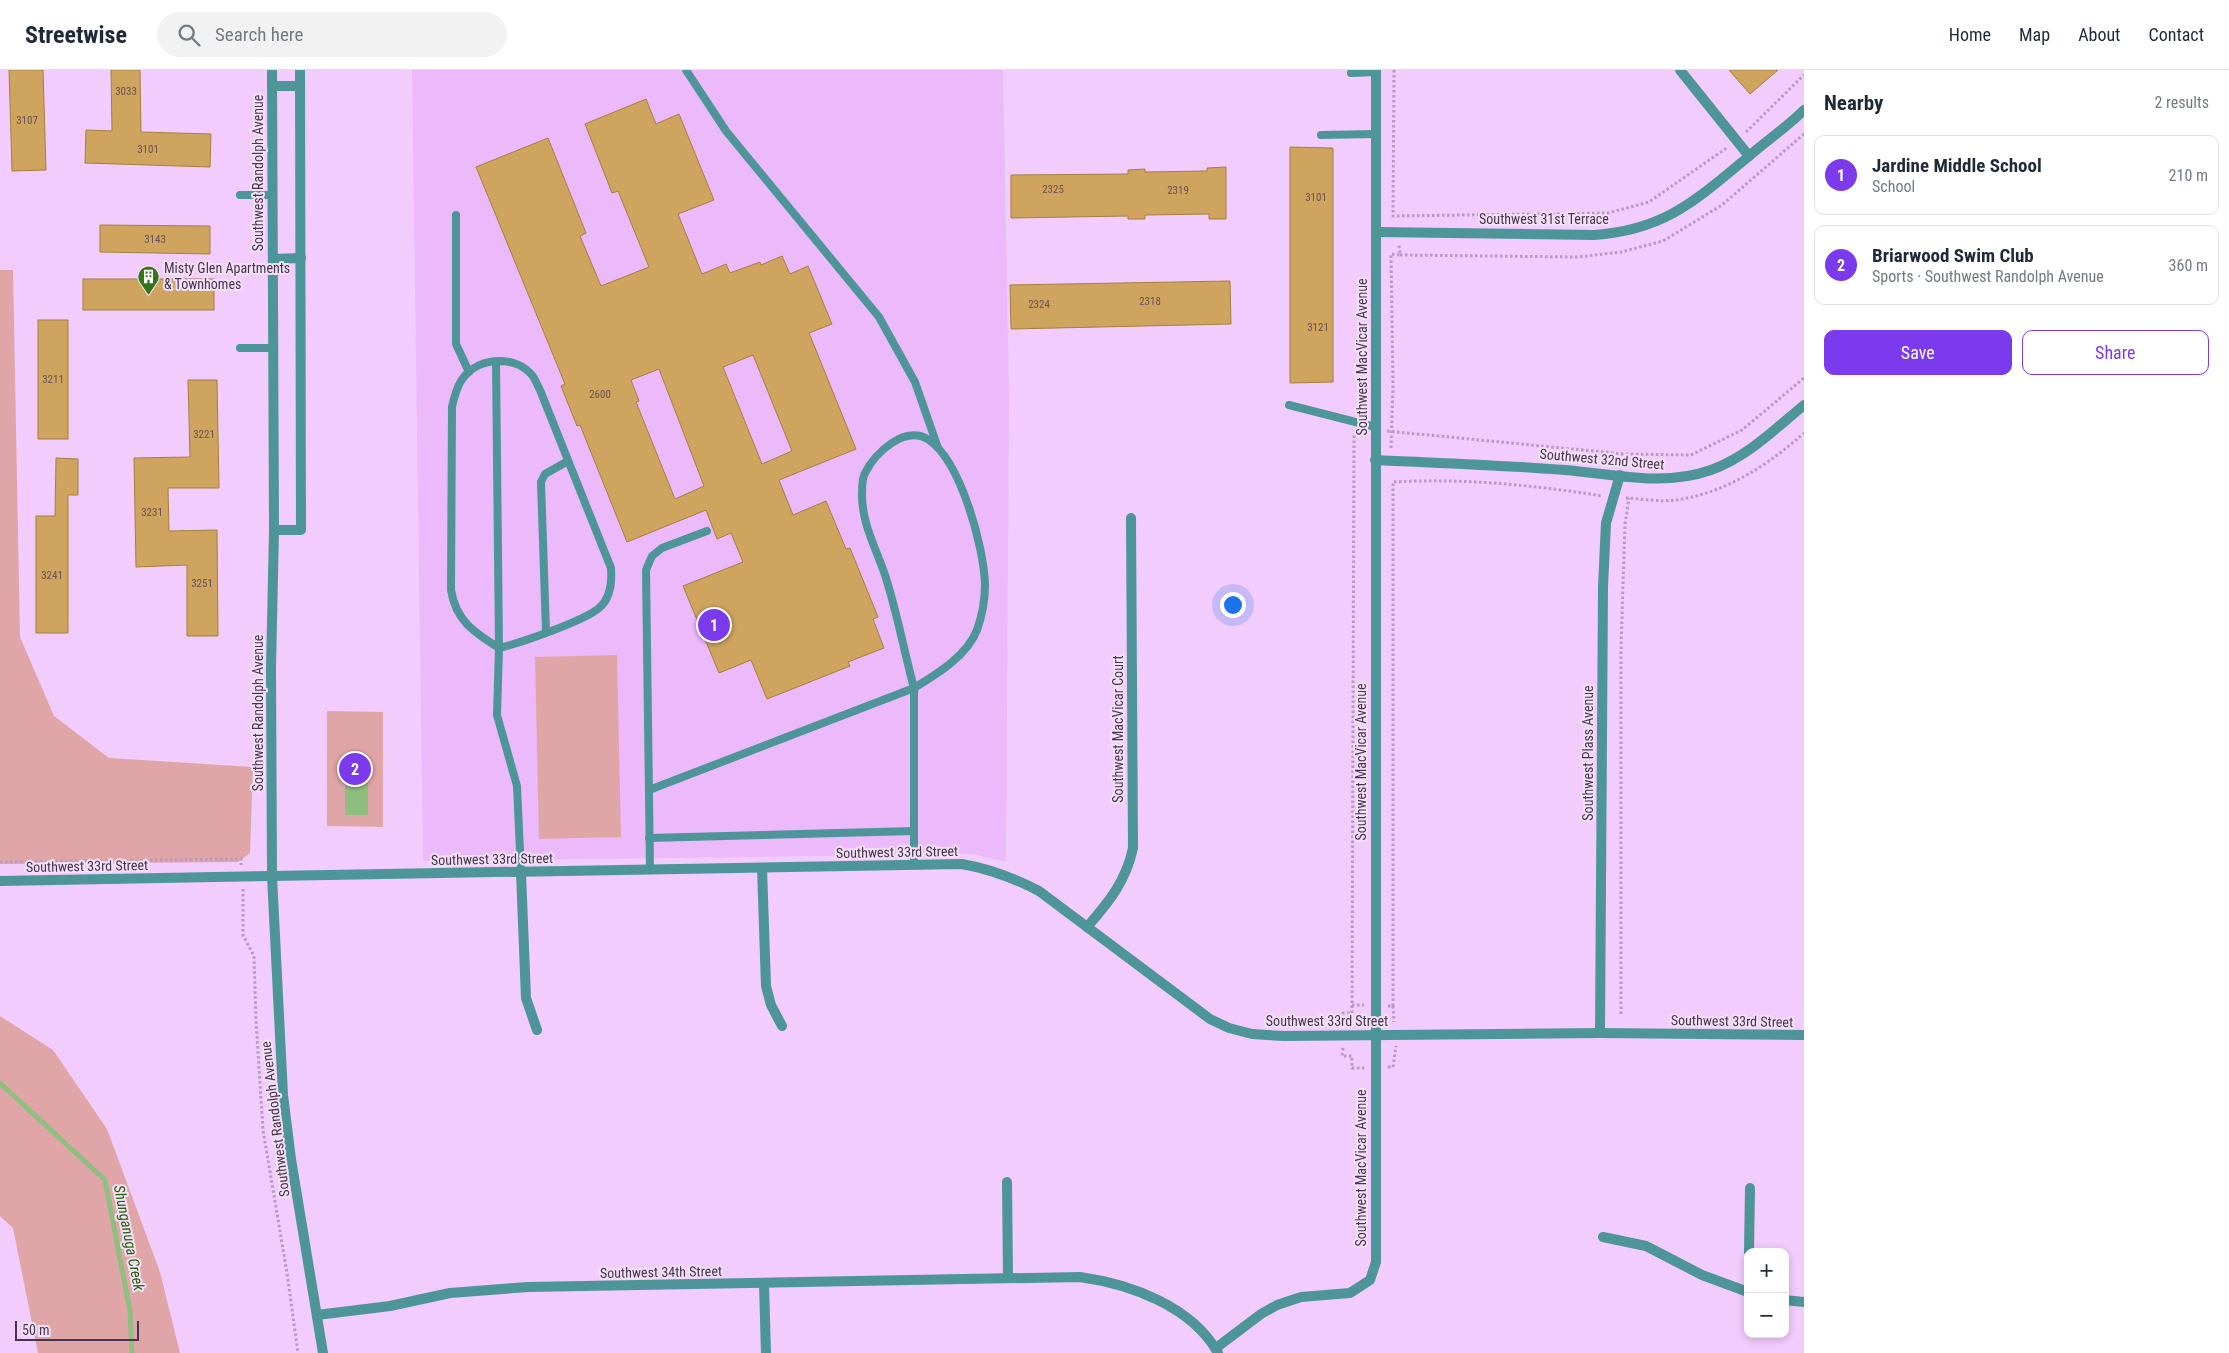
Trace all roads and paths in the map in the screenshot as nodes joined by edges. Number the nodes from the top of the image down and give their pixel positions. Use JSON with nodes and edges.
{"nodes":[{"id":1,"x":272,"y":70,"type":"edge"},
{"id":2,"x":300,"y":70,"type":"edge"},
{"id":3,"x":686,"y":70,"type":"edge"},
{"id":4,"x":1394,"y":70,"type":"edge"},
{"id":5,"x":1680,"y":70,"type":"edge"},
{"id":6,"x":1376,"y":71,"type":"edge"},
{"id":7,"x":1351,"y":73,"type":"dead end"},
{"id":8,"x":1804,"y":76,"type":"edge"},
{"id":9,"x":272,"y":86,"type":"junction"},
{"id":10,"x":300,"y":86,"type":"junction"},
{"id":11,"x":1804,"y":110,"type":"edge"},
{"id":12,"x":1376,"y":134,"type":"junction"},
{"id":13,"x":1321,"y":135,"type":"dead end"},
{"id":14,"x":1737,"y":141,"type":"junction"},
{"id":15,"x":1749,"y":156,"type":"junction"},
{"id":16,"x":240,"y":195,"type":"dead end"},
{"id":17,"x":272,"y":195,"type":"junction"},
{"id":18,"x":456,"y":215,"type":"dead end"},
{"id":19,"x":1398,"y":216,"type":"junction"},
{"id":20,"x":1376,"y":232,"type":"junction"},
{"id":21,"x":1398,"y":233,"type":"junction"},
{"id":22,"x":301,"y":258,"type":"junction"},
{"id":23,"x":273,"y":259,"type":"junction"},
{"id":24,"x":240,"y":348,"type":"dead end"},
{"id":25,"x":274,"y":348,"type":"junction"},
{"id":26,"x":496,"y":362,"type":"junction"},
{"id":27,"x":469,"y":372,"type":"junction"},
{"id":28,"x":1804,"y":378,"type":"edge"},
{"id":29,"x":1289,"y":405,"type":"dead end"},
{"id":30,"x":1804,"y":405,"type":"edge"},
{"id":31,"x":1375,"y":428,"type":"junction"},
{"id":32,"x":1392,"y":432,"type":"junction"},
{"id":33,"x":938,"y":448,"type":"junction"},
{"id":34,"x":568,"y":460,"type":"junction"},
{"id":35,"x":1375,"y":460,"type":"junction"},
{"id":36,"x":1391,"y":461,"type":"junction"},
{"id":37,"x":1620,"y":475,"type":"junction"},
{"id":38,"x":1393,"y":482,"type":"dead end"},
{"id":39,"x":1630,"y":498,"type":"dead end"},
{"id":40,"x":1131,"y":518,"type":"dead end"},
{"id":41,"x":274,"y":530,"type":"junction"},
{"id":42,"x":707,"y":531,"type":"dead end"},
{"id":43,"x":546,"y":632,"type":"junction"},
{"id":44,"x":499,"y":648,"type":"junction"},
{"id":45,"x":914,"y":688,"type":"junction"},
{"id":46,"x":649,"y":790,"type":"junction"},
{"id":47,"x":914,"y":831,"type":"junction"},
{"id":48,"x":649,"y":838,"type":"junction"},
{"id":49,"x":0,"y":862,"type":"edge"},
{"id":50,"x":914,"y":865,"type":"junction"},
{"id":51,"x":762,"y":868,"type":"junction"},
{"id":52,"x":650,"y":870,"type":"junction"},
{"id":53,"x":521,"y":873,"type":"junction"},
{"id":54,"x":272,"y":876,"type":"junction"},
{"id":55,"x":242,"y":878,"type":"junction"},
{"id":56,"x":0,"y":881,"type":"edge"},
{"id":57,"x":1087,"y":927,"type":"junction"},
{"id":58,"x":1352,"y":1005,"type":"dead end"},
{"id":59,"x":1393,"y":1006,"type":"dead end"},
{"id":60,"x":1621,"y":1014,"type":"dead end"},
{"id":61,"x":782,"y":1026,"type":"dead end"},
{"id":62,"x":538,"y":1030,"type":"dead end"},
{"id":63,"x":1600,"y":1033,"type":"junction"},
{"id":64,"x":1375,"y":1035,"type":"junction"},
{"id":65,"x":1804,"y":1035,"type":"edge"},
{"id":66,"x":1007,"y":1182,"type":"dead end"},
{"id":67,"x":1750,"y":1188,"type":"dead end"},
{"id":68,"x":1603,"y":1237,"type":"dead end"},
{"id":69,"x":1749,"y":1248,"type":"edge"},
{"id":70,"x":1008,"y":1278,"type":"junction"},
{"id":71,"x":764,"y":1284,"type":"junction"},
{"id":72,"x":1744,"y":1291,"type":"edge"},
{"id":73,"x":1789,"y":1300,"type":"edge"},
{"id":74,"x":1804,"y":1302,"type":"edge"},
{"id":75,"x":317,"y":1315,"type":"junction"},
{"id":76,"x":1217,"y":1351,"type":"edge"},
{"id":77,"x":298,"y":1353,"type":"edge"},
{"id":78,"x":323,"y":1353,"type":"edge"},
{"id":79,"x":766,"y":1353,"type":"edge"}],
"edges":[{"from":1,"to":9,"type":"street","name":"Southwest Randolph Avenue"},
{"from":2,"to":10,"type":"street"},
{"from":3,"to":33,"type":"lane"},
{"from":4,"to":19,"type":"path"},
{"from":5,"to":14,"type":"street"},
{"from":6,"to":7,"type":"lane"},
{"from":6,"to":12,"type":"street","name":"Southwest MacVicar Avenue"},
{"from":8,"to":14,"type":"path"},
{"from":9,"to":10,"type":"street"},
{"from":9,"to":17,"type":"street","name":"Southwest Randolph Avenue"},
{"from":10,"to":22,"type":"street"},
{"from":11,"to":15,"type":"street"},
{"from":12,"to":13,"type":"lane"},
{"from":12,"to":20,"type":"street","name":"Southwest MacVicar Avenue"},
{"from":14,"to":15,"type":"street"},
{"from":14,"to":19,"type":"path"},
{"from":15,"to":21,"type":"street","name":"Southwest 31st Terrace"},
{"from":16,"to":17,"type":"lane"},
{"from":17,"to":23,"type":"street","name":"Southwest Randolph Avenue"},
{"from":18,"to":27,"type":"lane"},
{"from":19,"to":21,"type":"path"},
{"from":20,"to":21,"type":"street","name":"Southwest 31st Terrace"},
{"from":20,"to":31,"type":"street","name":"Southwest MacVicar Avenue"},
{"from":21,"to":32,"type":"path"},
{"from":22,"to":23,"type":"street"},
{"from":22,"to":41,"type":"street"},
{"from":23,"to":25,"type":"street","name":"Southwest Randolph Avenue"},
{"from":24,"to":25,"type":"lane"},
{"from":25,"to":41,"type":"street","name":"Southwest Randolph Avenue"},
{"from":26,"to":27,"type":"lane"},
{"from":26,"to":34,"type":"lane"},
{"from":26,"to":44,"type":"lane"},
{"from":27,"to":44,"type":"lane"},
{"from":28,"to":32,"type":"path"},
{"from":29,"to":31,"type":"lane"},
{"from":30,"to":37,"type":"street","name":"Southwest 32nd Street"},
{"from":31,"to":32,"type":"path"},
{"from":31,"to":35,"type":"street","name":"Southwest MacVicar Avenue"},
{"from":31,"to":58,"type":"path"},
{"from":32,"to":36,"type":"path"},
{"from":33,"to":45,"type":"lane"},
{"from":33,"to":45,"type":"lane"},
{"from":34,"to":43,"type":"lane"},
{"from":34,"to":43,"type":"lane"},
{"from":35,"to":36,"type":"street","name":"Southwest 32nd Street"},
{"from":35,"to":64,"type":"street","name":"Southwest MacVicar Avenue"},
{"from":36,"to":37,"type":"street","name":"Southwest 32nd Street"},
{"from":37,"to":63,"type":"street","name":"Southwest Plass Avenue"},
{"from":38,"to":59,"type":"path"},
{"from":39,"to":60,"type":"path"},
{"from":40,"to":57,"type":"street","name":"Southwest MacVicar Court"},
{"from":41,"to":54,"type":"street","name":"Southwest Randolph Avenue"},
{"from":42,"to":46,"type":"lane"},
{"from":43,"to":44,"type":"lane"},
{"from":44,"to":53,"type":"lane"},
{"from":45,"to":46,"type":"lane"},
{"from":45,"to":47,"type":"lane"},
{"from":46,"to":48,"type":"lane"},
{"from":47,"to":48,"type":"lane"},
{"from":47,"to":50,"type":"lane"},
{"from":48,"to":52,"type":"lane"},
{"from":49,"to":55,"type":"path"},
{"from":50,"to":51,"type":"street","name":"Southwest 33rd Street"},
{"from":50,"to":57,"type":"street","name":"Southwest 33rd Street"},
{"from":51,"to":52,"type":"street","name":"Southwest 33rd Street"},
{"from":51,"to":61,"type":"street"},
{"from":52,"to":53,"type":"street","name":"Southwest 33rd Street"},
{"from":53,"to":54,"type":"street","name":"Southwest 33rd Street"},
{"from":53,"to":62,"type":"street"},
{"from":54,"to":55,"type":"street","name":"Southwest 33rd Street"},
{"from":54,"to":75,"type":"street","name":"Southwest Randolph Avenue"},
{"from":55,"to":56,"type":"street","name":"Southwest 33rd Street"},
{"from":55,"to":77,"type":"path"},
{"from":57,"to":64,"type":"street","name":"Southwest 33rd Street"},
{"from":63,"to":64,"type":"street","name":"Southwest 33rd Street"},
{"from":63,"to":65,"type":"street","name":"Southwest 33rd Street"},
{"from":64,"to":76,"type":"street","name":"Southwest MacVicar Avenue"},
{"from":66,"to":70,"type":"street"},
{"from":67,"to":69,"type":"street"},
{"from":68,"to":72,"type":"street"},
{"from":70,"to":71,"type":"street","name":"Southwest 34th Street"},
{"from":70,"to":76,"type":"street","name":"Southwest 34th Street"},
{"from":71,"to":75,"type":"street","name":"Southwest 34th Street"},
{"from":71,"to":79,"type":"street"},
{"from":73,"to":74,"type":"street"},
{"from":75,"to":78,"type":"street","name":"Southwest Randolph Avenue"}]}
